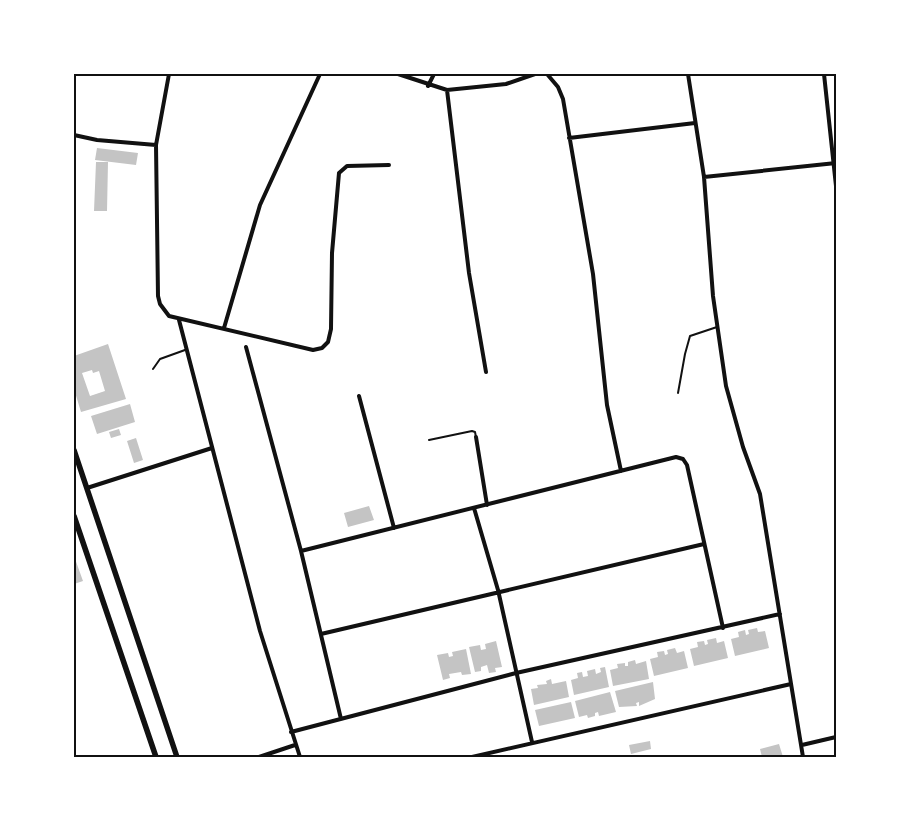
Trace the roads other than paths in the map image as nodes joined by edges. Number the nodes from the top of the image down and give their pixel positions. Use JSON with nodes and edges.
{"nodes":[{"id":1,"x":169,"y":74,"type":"edge"},
{"id":2,"x":320,"y":74,"type":"edge"},
{"id":3,"x":398,"y":74,"type":"edge"},
{"id":4,"x":434,"y":74,"type":"edge"},
{"id":5,"x":535,"y":74,"type":"edge"},
{"id":6,"x":547,"y":74,"type":"edge"},
{"id":7,"x":688,"y":74,"type":"edge"},
{"id":8,"x":824,"y":74,"type":"edge"},
{"id":9,"x":428,"y":86,"type":"junction"},
{"id":10,"x":447,"y":90,"type":"junction"},
{"id":11,"x":695,"y":123,"type":"junction"},
{"id":12,"x":74,"y":135,"type":"edge"},
{"id":13,"x":568,"y":138,"type":"junction"},
{"id":14,"x":156,"y":145,"type":"junction"},
{"id":15,"x":835,"y":163,"type":"edge"},
{"id":16,"x":389,"y":165,"type":"dead end"},
{"id":17,"x":704,"y":177,"type":"junction"},
{"id":18,"x":836,"y":186,"type":"edge"},
{"id":19,"x":179,"y":320,"type":"junction"},
{"id":20,"x":717,"y":327,"type":"junction"},
{"id":21,"x":224,"y":328,"type":"junction"},
{"id":22,"x":246,"y":348,"type":"dead end"},
{"id":23,"x":188,"y":350,"type":"junction"},
{"id":24,"x":153,"y":369,"type":"dead end"},
{"id":25,"x":486,"y":372,"type":"dead end"},
{"id":26,"x":678,"y":393,"type":"dead end"},
{"id":27,"x":359,"y":396,"type":"dead end"},
{"id":28,"x":476,"y":437,"type":"joint"},
{"id":29,"x":429,"y":440,"type":"dead end"},
{"id":30,"x":212,"y":448,"type":"junction"},
{"id":31,"x":74,"y":450,"type":"edge"},
{"id":32,"x":621,"y":471,"type":"junction"},
{"id":33,"x":87,"y":488,"type":"junction"},
{"id":34,"x":487,"y":505,"type":"junction"},
{"id":35,"x":474,"y":508,"type":"junction"},
{"id":36,"x":74,"y":516,"type":"edge"},
{"id":37,"x":394,"y":528,"type":"junction"},
{"id":38,"x":704,"y":544,"type":"junction"},
{"id":39,"x":301,"y":551,"type":"junction"},
{"id":40,"x":498,"y":590,"type":"junction"},
{"id":41,"x":780,"y":614,"type":"junction"},
{"id":42,"x":723,"y":628,"type":"junction"},
{"id":43,"x":321,"y":634,"type":"junction"},
{"id":44,"x":516,"y":674,"type":"junction"},
{"id":45,"x":791,"y":684,"type":"junction"},
{"id":46,"x":341,"y":719,"type":"junction"},
{"id":47,"x":291,"y":732,"type":"junction"},
{"id":48,"x":836,"y":737,"type":"edge"},
{"id":49,"x":532,"y":742,"type":"junction"},
{"id":50,"x":296,"y":745,"type":"junction"},
{"id":51,"x":802,"y":745,"type":"junction"},
{"id":52,"x":156,"y":757,"type":"edge"},
{"id":53,"x":177,"y":757,"type":"edge"},
{"id":54,"x":259,"y":757,"type":"edge"},
{"id":55,"x":300,"y":757,"type":"edge"},
{"id":56,"x":472,"y":757,"type":"edge"},
{"id":57,"x":803,"y":757,"type":"edge"}],
"edges":[{"from":1,"to":14,"type":"street"},
{"from":2,"to":21,"type":"street"},
{"from":3,"to":9,"type":"street"},
{"from":4,"to":9,"type":"street"},
{"from":5,"to":10,"type":"street"},
{"from":6,"to":13,"type":"street"},
{"from":7,"to":11,"type":"street"},
{"from":8,"to":15,"type":"street"},
{"from":9,"to":10,"type":"street"},
{"from":10,"to":25,"type":"street"},
{"from":11,"to":13,"type":"street"},
{"from":11,"to":17,"type":"street"},
{"from":12,"to":14,"type":"street"},
{"from":13,"to":32,"type":"street"},
{"from":14,"to":19,"type":"street"},
{"from":15,"to":17,"type":"street"},
{"from":15,"to":18,"type":"street"},
{"from":16,"to":21,"type":"street"},
{"from":17,"to":20,"type":"street"},
{"from":19,"to":21,"type":"street"},
{"from":19,"to":23,"type":"street"},
{"from":20,"to":26,"type":"lane"},
{"from":20,"to":41,"type":"street"},
{"from":22,"to":39,"type":"street"},
{"from":23,"to":24,"type":"lane"},
{"from":23,"to":30,"type":"street"},
{"from":27,"to":37,"type":"street"},
{"from":28,"to":29,"type":"lane"},
{"from":28,"to":34,"type":"street"},
{"from":30,"to":33,"type":"street"},
{"from":30,"to":47,"type":"street"},
{"from":31,"to":33,"type":"main road"},
{"from":32,"to":34,"type":"street"},
{"from":32,"to":38,"type":"street"},
{"from":33,"to":53,"type":"main road"},
{"from":34,"to":35,"type":"street"},
{"from":35,"to":37,"type":"street"},
{"from":35,"to":40,"type":"street"},
{"from":36,"to":52,"type":"main road"},
{"from":37,"to":39,"type":"street"},
{"from":38,"to":40,"type":"street"},
{"from":38,"to":42,"type":"street"},
{"from":39,"to":43,"type":"street"},
{"from":40,"to":43,"type":"street"},
{"from":40,"to":44,"type":"street"},
{"from":41,"to":42,"type":"street"},
{"from":41,"to":45,"type":"street"},
{"from":42,"to":44,"type":"street"},
{"from":43,"to":46,"type":"street"},
{"from":44,"to":46,"type":"street"},
{"from":44,"to":49,"type":"street"},
{"from":45,"to":49,"type":"street"},
{"from":45,"to":51,"type":"street"},
{"from":46,"to":47,"type":"street"},
{"from":47,"to":50,"type":"street"},
{"from":48,"to":51,"type":"street"},
{"from":49,"to":56,"type":"street"},
{"from":50,"to":54,"type":"street"},
{"from":50,"to":55,"type":"street"},
{"from":51,"to":57,"type":"street"}]}
